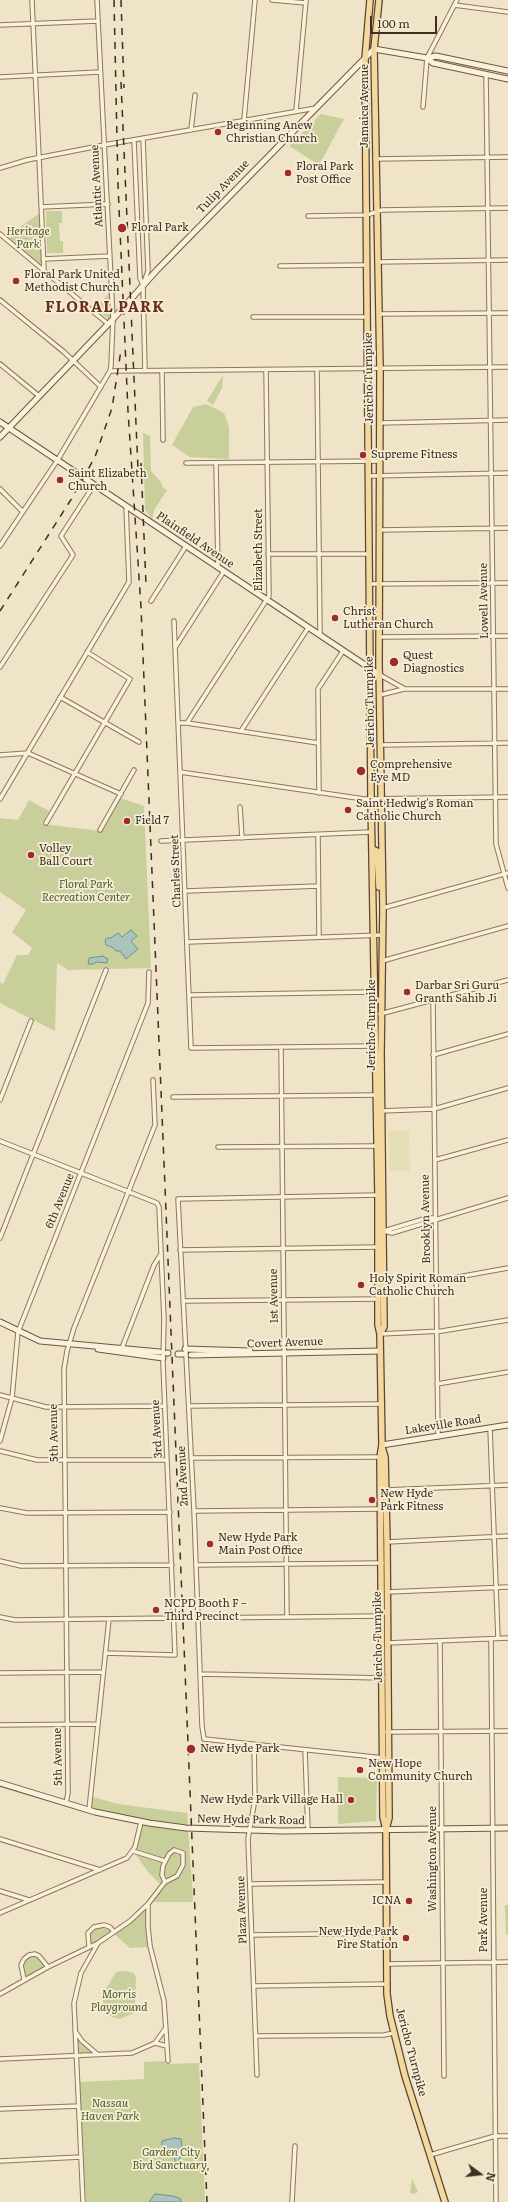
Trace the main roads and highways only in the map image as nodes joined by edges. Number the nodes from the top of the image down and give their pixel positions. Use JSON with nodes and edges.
{"nodes":[{"id":1,"x":370,"y":0,"type":"edge"},
{"id":2,"x":379,"y":0,"type":"edge"},
{"id":3,"x":374,"y":49,"type":"junction"},
{"id":4,"x":427,"y":58,"type":"junction"},
{"id":5,"x":365,"y":59,"type":"junction"},
{"id":6,"x":508,"y":71,"type":"edge"},
{"id":7,"x":508,"y":79,"type":"edge"},
{"id":8,"x":377,"y":212,"type":"joint"},
{"id":9,"x":367,"y":215,"type":"joint"},
{"id":10,"x":0,"y":422,"type":"edge"},
{"id":11,"x":8,"y":428,"type":"junction"},
{"id":12,"x":0,"y":437,"type":"edge"},
{"id":13,"x":370,"y":669,"type":"junction"},
{"id":14,"x":380,"y":675,"type":"junction"},
{"id":15,"x":372,"y":849,"type":"junction"},
{"id":16,"x":383,"y":900,"type":"junction"},
{"id":17,"x":379,"y":1094,"type":"junction"},
{"id":18,"x":380,"y":1146,"type":"junction"},
{"id":19,"x":381,"y":1247,"type":"junction"},
{"id":20,"x":0,"y":1322,"type":"edge"},
{"id":21,"x":380,"y":1334,"type":"junction"},
{"id":22,"x":87,"y":1346,"type":"junction"},
{"id":23,"x":380,"y":1350,"type":"junction"},
{"id":24,"x":160,"y":1352,"type":"dead end"},
{"id":25,"x":259,"y":1352,"type":"junction"},
{"id":26,"x":182,"y":1353,"type":"road end"},
{"id":27,"x":191,"y":1355,"type":"dead end"},
{"id":28,"x":163,"y":1358,"type":"road end"},
{"id":29,"x":508,"y":1425,"type":"edge"},
{"id":30,"x":382,"y":1445,"type":"junction"},
{"id":31,"x":382,"y":1457,"type":"junction"},
{"id":32,"x":381,"y":1577,"type":"junction"},
{"id":33,"x":387,"y":1592,"type":"junction"},
{"id":34,"x":384,"y":1616,"type":"junction"},
{"id":35,"x":0,"y":1783,"type":"edge"},
{"id":36,"x":508,"y":1828,"type":"edge"},
{"id":37,"x":386,"y":1830,"type":"junction"},
{"id":38,"x":445,"y":2202,"type":"edge"}],
"edges":[{"from":1,"to":5,"type":"main road"},
{"from":2,"to":3,"type":"main road","name":"Jamaica Avenue"},
{"from":3,"to":4,"type":"main road"},
{"from":3,"to":5,"type":"main road","name":"Tulip Avenue"},
{"from":3,"to":8,"type":"main road","name":"Jamaica Avenue"},
{"from":4,"to":6,"type":"main road"},
{"from":4,"to":7,"type":"main road"},
{"from":5,"to":9,"type":"main road","name":"Jamaica Avenue"},
{"from":5,"to":11,"type":"main road","name":"Tulip Avenue"},
{"from":8,"to":14,"type":"main road","name":"Jericho Turnpike"},
{"from":9,"to":13,"type":"main road","name":"Jericho Turnpike"},
{"from":10,"to":11,"type":"main road","name":"Plainfield Avenue"},
{"from":11,"to":12,"type":"main road","name":"Tulip Avenue"},
{"from":11,"to":13,"type":"main road","name":"Plainfield Avenue"},
{"from":13,"to":14,"type":"main road","name":"Plainfield Avenue"},
{"from":13,"to":15,"type":"main road","name":"Jericho Turnpike"},
{"from":14,"to":16,"type":"main road","name":"Jericho Turnpike"},
{"from":15,"to":16,"type":"main road"},
{"from":15,"to":17,"type":"main road","name":"Jericho Turnpike"},
{"from":16,"to":17,"type":"main road","name":"Jericho Turnpike"},
{"from":17,"to":18,"type":"main road","name":"Jericho Turnpike"},
{"from":18,"to":19,"type":"main road","name":"Jericho Turnpike"},
{"from":18,"to":19,"type":"main road","name":"Jericho Turnpike"},
{"from":19,"to":21,"type":"main road","name":"Jericho Turnpike"},
{"from":19,"to":21,"type":"main road","name":"Jericho Turnpike"},
{"from":20,"to":22,"type":"main road"},
{"from":21,"to":23,"type":"main road","name":"Jericho Turnpike"},
{"from":22,"to":24,"type":"main road"},
{"from":22,"to":28,"type":"main road"},
{"from":23,"to":25,"type":"main road","name":"Covert Avenue"},
{"from":23,"to":30,"type":"main road","name":"Jericho Turnpike"},
{"from":25,"to":26,"type":"main road"},
{"from":25,"to":27,"type":"main road","name":"Covert Avenue"},
{"from":29,"to":30,"type":"main road","name":"Lakeville Road"},
{"from":30,"to":31,"type":"main road","name":"Jericho Turnpike"},
{"from":31,"to":32,"type":"main road","name":"Jericho Turnpike"},
{"from":31,"to":33,"type":"main road","name":"Jericho Turnpike"},
{"from":32,"to":33,"type":"main road"},
{"from":32,"to":34,"type":"main road","name":"Jericho Turnpike"},
{"from":33,"to":34,"type":"main road","name":"Jericho Turnpike"},
{"from":34,"to":37,"type":"main road","name":"Jericho Turnpike"},
{"from":35,"to":37,"type":"main road","name":"New Hyde Park Road"},
{"from":36,"to":37,"type":"main road","name":"New Hyde Park Road"},
{"from":37,"to":38,"type":"main road","name":"Jericho Turnpike"}]}
